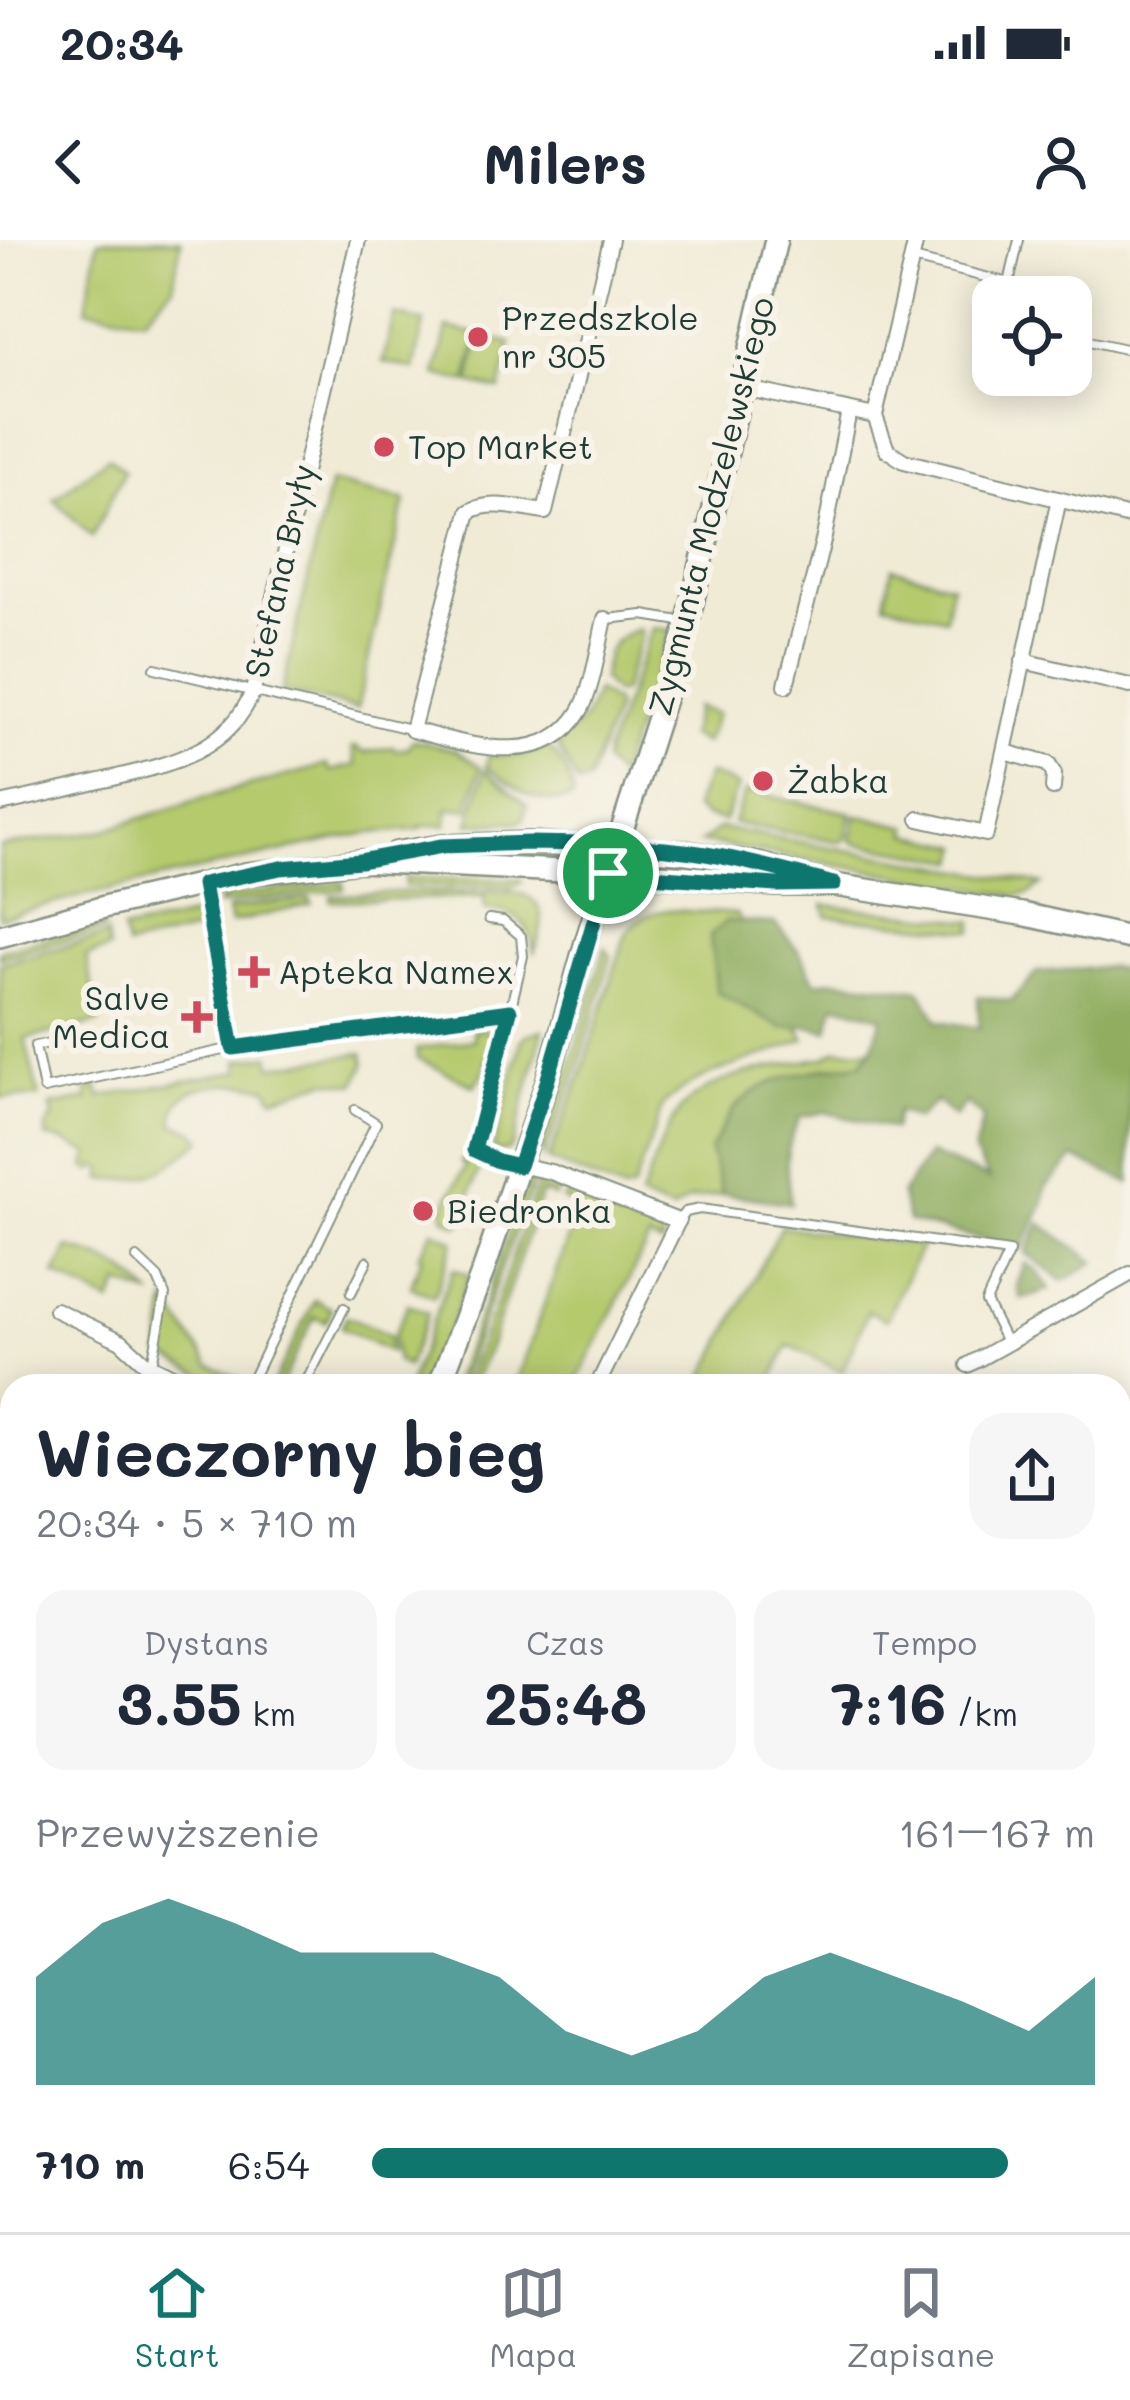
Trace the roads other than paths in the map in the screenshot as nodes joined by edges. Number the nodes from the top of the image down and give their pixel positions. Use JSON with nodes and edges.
{"nodes":[{"id":1,"x":358,"y":240,"type":"edge"},
{"id":2,"x":611,"y":240,"type":"edge"},
{"id":3,"x":776,"y":240,"type":"edge"},
{"id":4,"x":916,"y":240,"type":"edge"},
{"id":5,"x":1019,"y":240,"type":"edge"},
{"id":6,"x":911,"y":259,"type":"junction"},
{"id":7,"x":980,"y":276,"type":"edge"},
{"id":8,"x":1011,"y":276,"type":"edge"},
{"id":9,"x":1092,"y":342,"type":"edge"},
{"id":10,"x":1130,"y":350,"type":"edge"},
{"id":11,"x":743,"y":388,"type":"junction"},
{"id":12,"x":849,"y":411,"type":"junction"},
{"id":13,"x":875,"y":416,"type":"junction"},
{"id":14,"x":1059,"y":499,"type":"junction"},
{"id":15,"x":1130,"y":517,"type":"edge"},
{"id":16,"x":605,"y":619,"type":"joint"},
{"id":17,"x":688,"y":622,"type":"junction"},
{"id":18,"x":1023,"y":661,"type":"junction"},
{"id":19,"x":154,"y":668,"type":"dead end"},
{"id":20,"x":786,"y":686,"type":"dead end"},
{"id":21,"x":1130,"y":686,"type":"edge"},
{"id":22,"x":253,"y":691,"type":"junction"},
{"id":23,"x":412,"y":730,"type":"junction"},
{"id":24,"x":1005,"y":752,"type":"junction"},
{"id":25,"x":1053,"y":788,"type":"dead end"},
{"id":26,"x":0,"y":804,"type":"edge"},
{"id":27,"x":919,"y":820,"type":"dead end"},
{"id":28,"x":616,"y":846,"type":"junction"},
{"id":29,"x":360,"y":861,"type":"junction"},
{"id":30,"x":608,"y":873,"type":"junction"},
{"id":31,"x":203,"y":884,"type":"junction"},
{"id":32,"x":834,"y":884,"type":"junction"},
{"id":33,"x":489,"y":920,"type":"dead end"},
{"id":34,"x":0,"y":936,"type":"edge"},
{"id":35,"x":1130,"y":938,"type":"edge"},
{"id":36,"x":510,"y":1011,"type":"junction"},
{"id":37,"x":73,"y":1038,"type":"dead end"},
{"id":38,"x":233,"y":1048,"type":"junction"},
{"id":39,"x":355,"y":1111,"type":"dead end"},
{"id":40,"x":519,"y":1166,"type":"junction"},
{"id":41,"x":679,"y":1221,"type":"junction"},
{"id":42,"x":137,"y":1258,"type":"dead end"},
{"id":43,"x":367,"y":1261,"type":"dead end"},
{"id":44,"x":1130,"y":1274,"type":"edge"},
{"id":45,"x":351,"y":1293,"type":"dead end"},
{"id":46,"x":344,"y":1308,"type":"dead end"},
{"id":47,"x":56,"y":1310,"type":"dead end"},
{"id":48,"x":1007,"y":1343,"type":"junction"},
{"id":49,"x":968,"y":1365,"type":"dead end"},
{"id":50,"x":152,"y":1366,"type":"junction"},
{"id":51,"x":168,"y":1374,"type":"edge"},
{"id":52,"x":255,"y":1374,"type":"edge"},
{"id":53,"x":310,"y":1374,"type":"edge"},
{"id":54,"x":444,"y":1374,"type":"edge"},
{"id":55,"x":603,"y":1374,"type":"edge"}],
"edges":[{"from":1,"to":22,"type":"street","name":"Stefana Bryły"},
{"from":2,"to":23,"type":"street"},
{"from":3,"to":11,"type":"main road","name":"Zygmunta Modzelewskiego"},
{"from":4,"to":6,"type":"street"},
{"from":5,"to":8,"type":"lane"},
{"from":6,"to":7,"type":"lane"},
{"from":6,"to":13,"type":"street"},
{"from":9,"to":10,"type":"lane"},
{"from":11,"to":12,"type":"street"},
{"from":11,"to":17,"type":"main road","name":"Zygmunta Modzelewskiego"},
{"from":12,"to":13,"type":"street"},
{"from":12,"to":20,"type":"street"},
{"from":13,"to":14,"type":"street"},
{"from":14,"to":15,"type":"street"},
{"from":14,"to":18,"type":"street"},
{"from":16,"to":17,"type":"lane"},
{"from":16,"to":23,"type":"street"},
{"from":17,"to":28,"type":"main road","name":"Zygmunta Modzelewskiego"},
{"from":18,"to":21,"type":"street"},
{"from":18,"to":24,"type":"street"},
{"from":19,"to":22,"type":"lane"},
{"from":22,"to":23,"type":"lane"},
{"from":22,"to":26,"type":"street","name":"Stefana Bryły"},
{"from":24,"to":25,"type":"street"},
{"from":24,"to":27,"type":"street"},
{"from":28,"to":29,"type":"main road"},
{"from":28,"to":30,"type":"main road","name":"Zygmunta Modzelewskiego"},
{"from":28,"to":32,"type":"main road"},
{"from":29,"to":30,"type":"main road"},
{"from":29,"to":31,"type":"main road"},
{"from":30,"to":32,"type":"main road"},
{"from":30,"to":40,"type":"main road","name":"Zygmunta Modzelewskiego"},
{"from":31,"to":34,"type":"main road"},
{"from":31,"to":38,"type":"lane"},
{"from":32,"to":35,"type":"main road"},
{"from":33,"to":36,"type":"lane"},
{"from":36,"to":38,"type":"lane"},
{"from":36,"to":40,"type":"lane"},
{"from":37,"to":38,"type":"lane"},
{"from":39,"to":52,"type":"lane"},
{"from":40,"to":41,"type":"street"},
{"from":40,"to":54,"type":"main road","name":"Zygmunta Modzelewskiego"},
{"from":41,"to":48,"type":"lane"},
{"from":41,"to":55,"type":"street"},
{"from":42,"to":50,"type":"lane"},
{"from":43,"to":45,"type":"lane"},
{"from":44,"to":48,"type":"street"},
{"from":46,"to":53,"type":"lane"},
{"from":47,"to":50,"type":"street"},
{"from":48,"to":49,"type":"street"},
{"from":50,"to":51,"type":"street"}]}
